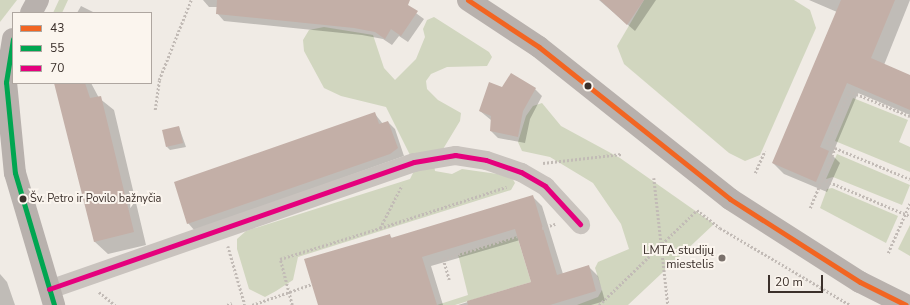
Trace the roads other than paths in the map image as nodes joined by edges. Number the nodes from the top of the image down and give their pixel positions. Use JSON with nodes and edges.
{"nodes":[{"id":1,"x":38,"y":0,"type":"edge"},
{"id":2,"x":468,"y":0,"type":"edge"},
{"id":3,"x":32,"y":12,"type":"edge"},
{"id":4,"x":12,"y":37,"type":"edge"},
{"id":5,"x":12,"y":45,"type":"edge"},
{"id":6,"x":0,"y":46,"type":"edge"},
{"id":7,"x":0,"y":154,"type":"edge"},
{"id":8,"x":15,"y":173,"type":"junction"},
{"id":9,"x":580,"y":224,"type":"dead end"},
{"id":10,"x":52,"y":297,"type":"edge"},
{"id":11,"x":906,"y":305,"type":"edge"}],
"edges":[{"from":1,"to":3,"type":"main road"},
{"from":2,"to":11,"type":"main road"},
{"from":4,"to":6,"type":"main road"},
{"from":5,"to":8,"type":"main road"},
{"from":7,"to":8,"type":"main road"},
{"from":8,"to":10,"type":"main road"},
{"from":9,"to":10,"type":"street"}]}
